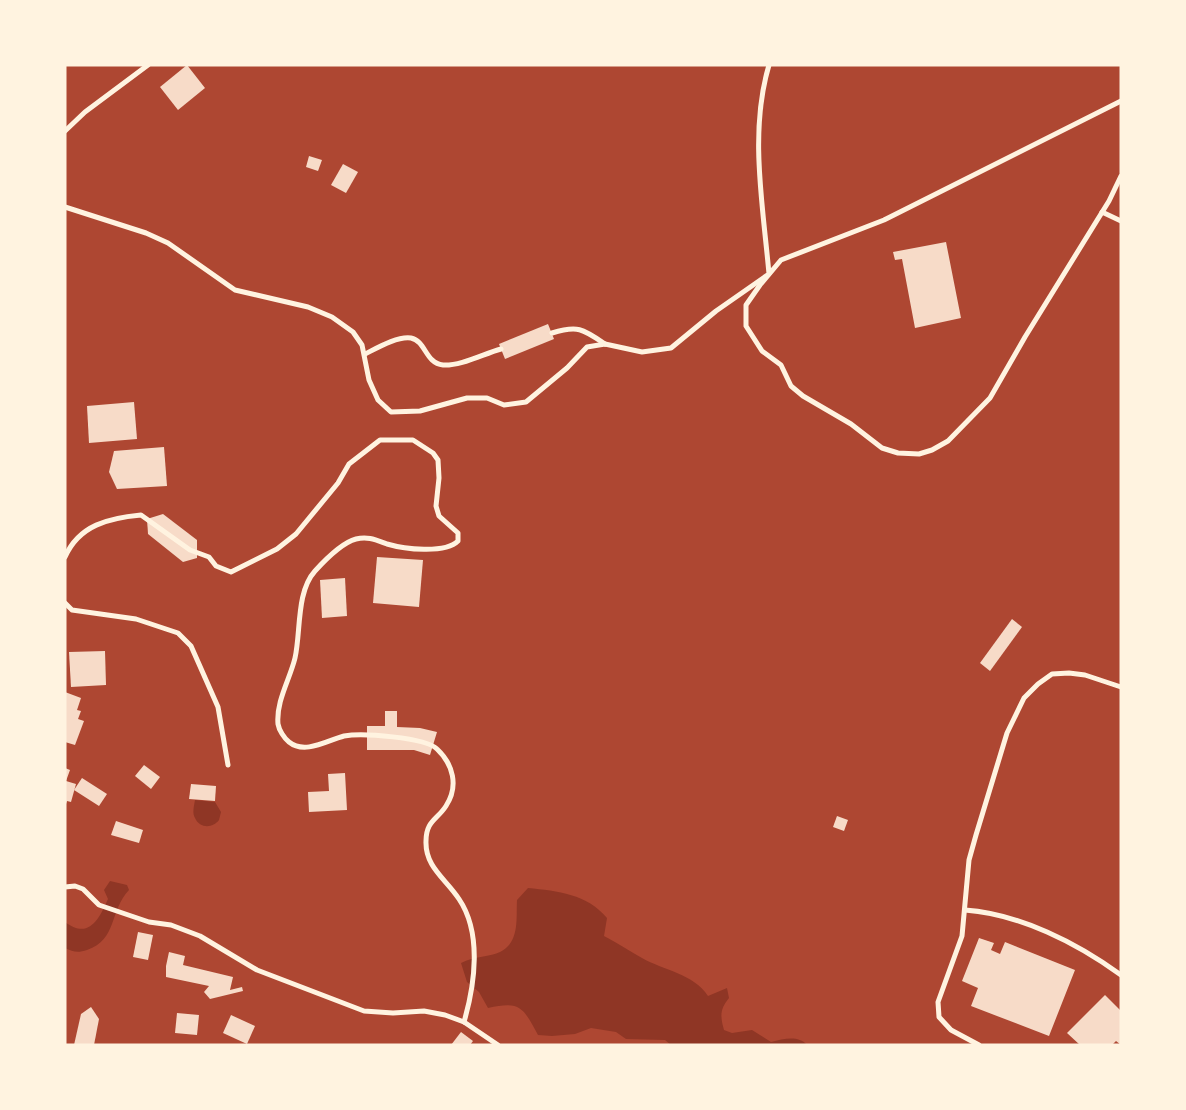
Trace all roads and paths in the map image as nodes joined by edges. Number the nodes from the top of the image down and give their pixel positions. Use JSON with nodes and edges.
{"nodes":[{"id":1,"x":148,"y":65,"type":"edge"},
{"id":2,"x":769,"y":65,"type":"edge"},
{"id":3,"x":1121,"y":101,"type":"edge"},
{"id":4,"x":65,"y":131,"type":"edge"},
{"id":5,"x":1121,"y":176,"type":"edge"},
{"id":6,"x":65,"y":207,"type":"edge"},
{"id":7,"x":1102,"y":212,"type":"junction"},
{"id":8,"x":1121,"y":221,"type":"edge"},
{"id":9,"x":769,"y":274,"type":"junction"},
{"id":10,"x":552,"y":333,"type":"dead end"},
{"id":11,"x":605,"y":344,"type":"junction"},
{"id":12,"x":500,"y":349,"type":"dead end"},
{"id":13,"x":365,"y":354,"type":"junction"},
{"id":14,"x":65,"y":557,"type":"edge"},
{"id":15,"x":65,"y":603,"type":"edge"},
{"id":16,"x":1121,"y":687,"type":"edge"},
{"id":17,"x":228,"y":765,"type":"dead end"},
{"id":18,"x":65,"y":887,"type":"edge"},
{"id":19,"x":965,"y":910,"type":"junction"},
{"id":20,"x":1121,"y":975,"type":"edge"},
{"id":21,"x":464,"y":1022,"type":"junction"},
{"id":22,"x":498,"y":1045,"type":"edge"},
{"id":23,"x":979,"y":1045,"type":"edge"}],
"edges":[{"from":1,"to":4,"type":"lane"},
{"from":2,"to":9,"type":"lane"},
{"from":3,"to":9,"type":"lane"},
{"from":5,"to":7,"type":"lane"},
{"from":6,"to":13,"type":"lane"},
{"from":7,"to":8,"type":"lane"},
{"from":7,"to":9,"type":"lane"},
{"from":9,"to":11,"type":"lane"},
{"from":10,"to":11,"type":"lane"},
{"from":11,"to":13,"type":"lane"},
{"from":12,"to":13,"type":"lane"},
{"from":14,"to":21,"type":"lane"},
{"from":15,"to":17,"type":"lane"},
{"from":16,"to":19,"type":"lane"},
{"from":18,"to":21,"type":"lane"},
{"from":19,"to":20,"type":"lane"},
{"from":19,"to":23,"type":"lane"},
{"from":21,"to":22,"type":"lane"}]}
